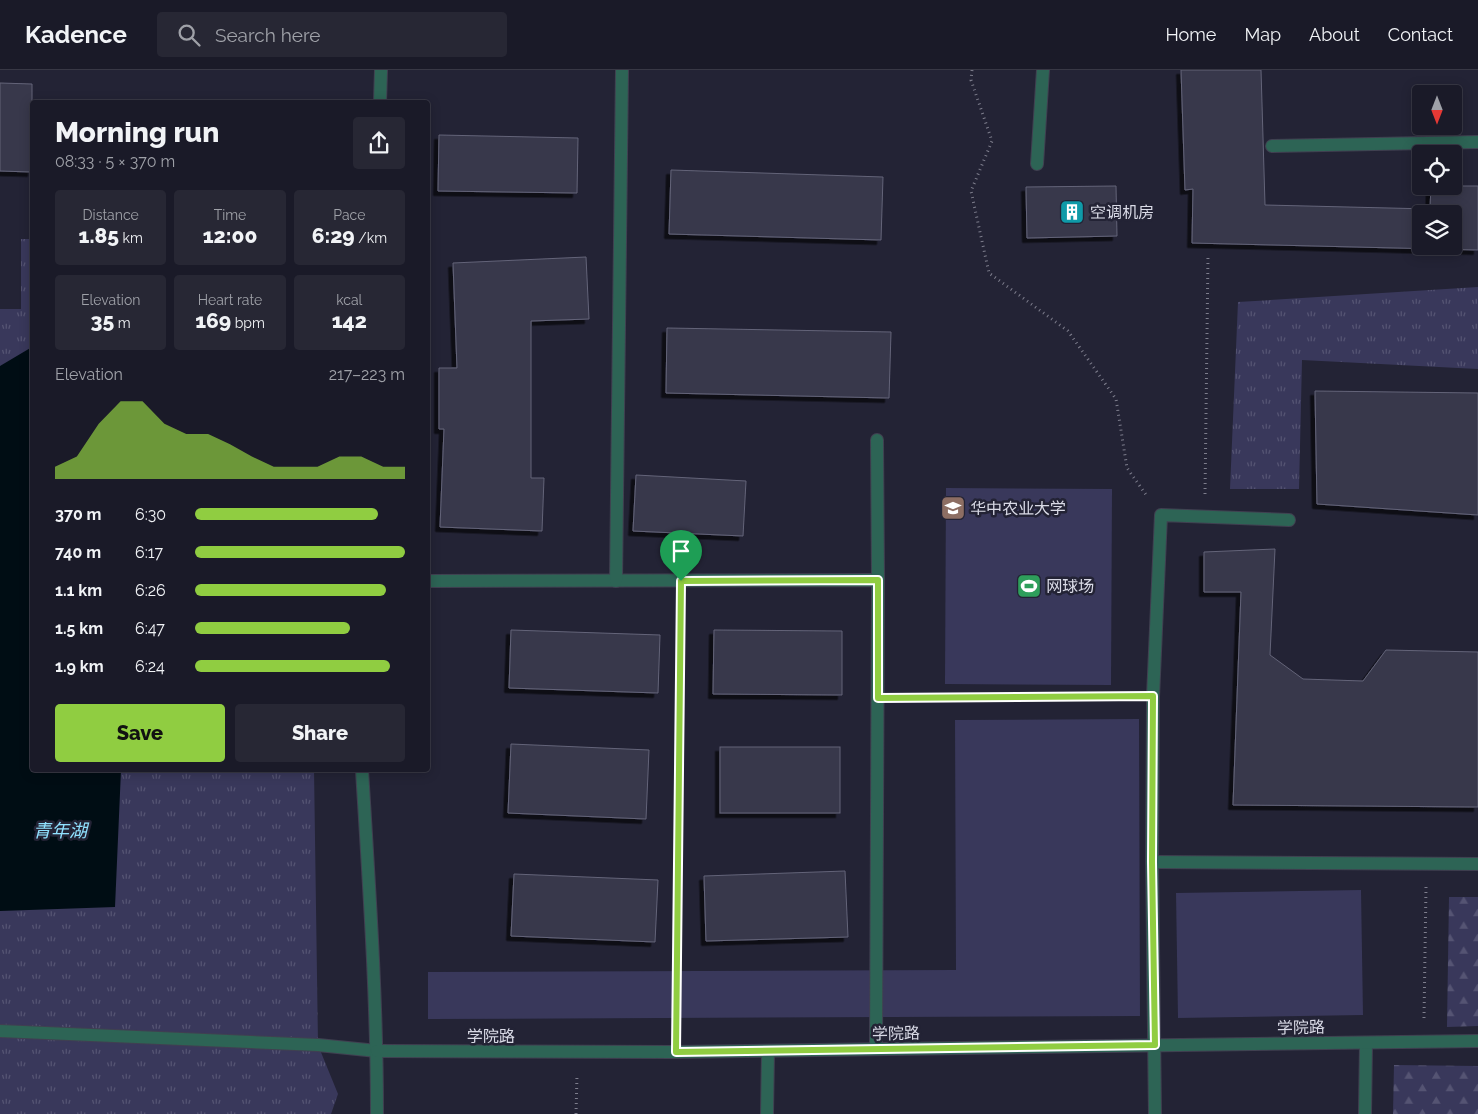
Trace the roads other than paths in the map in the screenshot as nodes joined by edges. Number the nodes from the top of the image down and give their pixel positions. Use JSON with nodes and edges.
{"nodes":[{"id":1,"x":381,"y":70,"type":"edge"},
{"id":2,"x":622,"y":70,"type":"edge"},
{"id":3,"x":1043,"y":70,"type":"edge"},
{"id":4,"x":380,"y":100,"type":"edge"},
{"id":5,"x":1478,"y":142,"type":"edge"},
{"id":6,"x":1272,"y":146,"type":"dead end"},
{"id":7,"x":1037,"y":164,"type":"dead end"},
{"id":8,"x":877,"y":440,"type":"dead end"},
{"id":9,"x":1289,"y":520,"type":"dead end"},
{"id":10,"x":878,"y":580,"type":"junction"},
{"id":11,"x":430,"y":581,"type":"edge"},
{"id":12,"x":616,"y":581,"type":"junction"},
{"id":13,"x":362,"y":772,"type":"edge"},
{"id":14,"x":1152,"y":862,"type":"junction"},
{"id":15,"x":1478,"y":864,"type":"edge"},
{"id":16,"x":0,"y":1031,"type":"edge"},
{"id":17,"x":1478,"y":1041,"type":"edge"},
{"id":18,"x":1366,"y":1043,"type":"junction"},
{"id":19,"x":1155,"y":1045,"type":"junction"},
{"id":20,"x":876,"y":1050,"type":"junction"},
{"id":21,"x":377,"y":1051,"type":"junction"},
{"id":22,"x":768,"y":1051,"type":"junction"},
{"id":23,"x":377,"y":1114,"type":"edge"},
{"id":24,"x":767,"y":1114,"type":"edge"},
{"id":25,"x":1155,"y":1114,"type":"edge"},
{"id":26,"x":1365,"y":1114,"type":"edge"}],
"edges":[{"from":1,"to":4,"type":"street"},
{"from":2,"to":12,"type":"street"},
{"from":3,"to":7,"type":"street"},
{"from":5,"to":6,"type":"street"},
{"from":8,"to":10,"type":"street"},
{"from":9,"to":14,"type":"street"},
{"from":10,"to":12,"type":"street"},
{"from":10,"to":20,"type":"street"},
{"from":11,"to":12,"type":"street"},
{"from":13,"to":21,"type":"street"},
{"from":14,"to":15,"type":"street"},
{"from":14,"to":19,"type":"street"},
{"from":16,"to":21,"type":"street","name":"学院路"},
{"from":17,"to":18,"type":"street","name":"学院路"},
{"from":18,"to":19,"type":"street","name":"学院路"},
{"from":18,"to":26,"type":"street"},
{"from":19,"to":20,"type":"street","name":"学院路"},
{"from":19,"to":25,"type":"street"},
{"from":20,"to":22,"type":"street","name":"学院路"},
{"from":21,"to":22,"type":"street","name":"学院路"},
{"from":21,"to":23,"type":"street"},
{"from":22,"to":24,"type":"street"}]}
